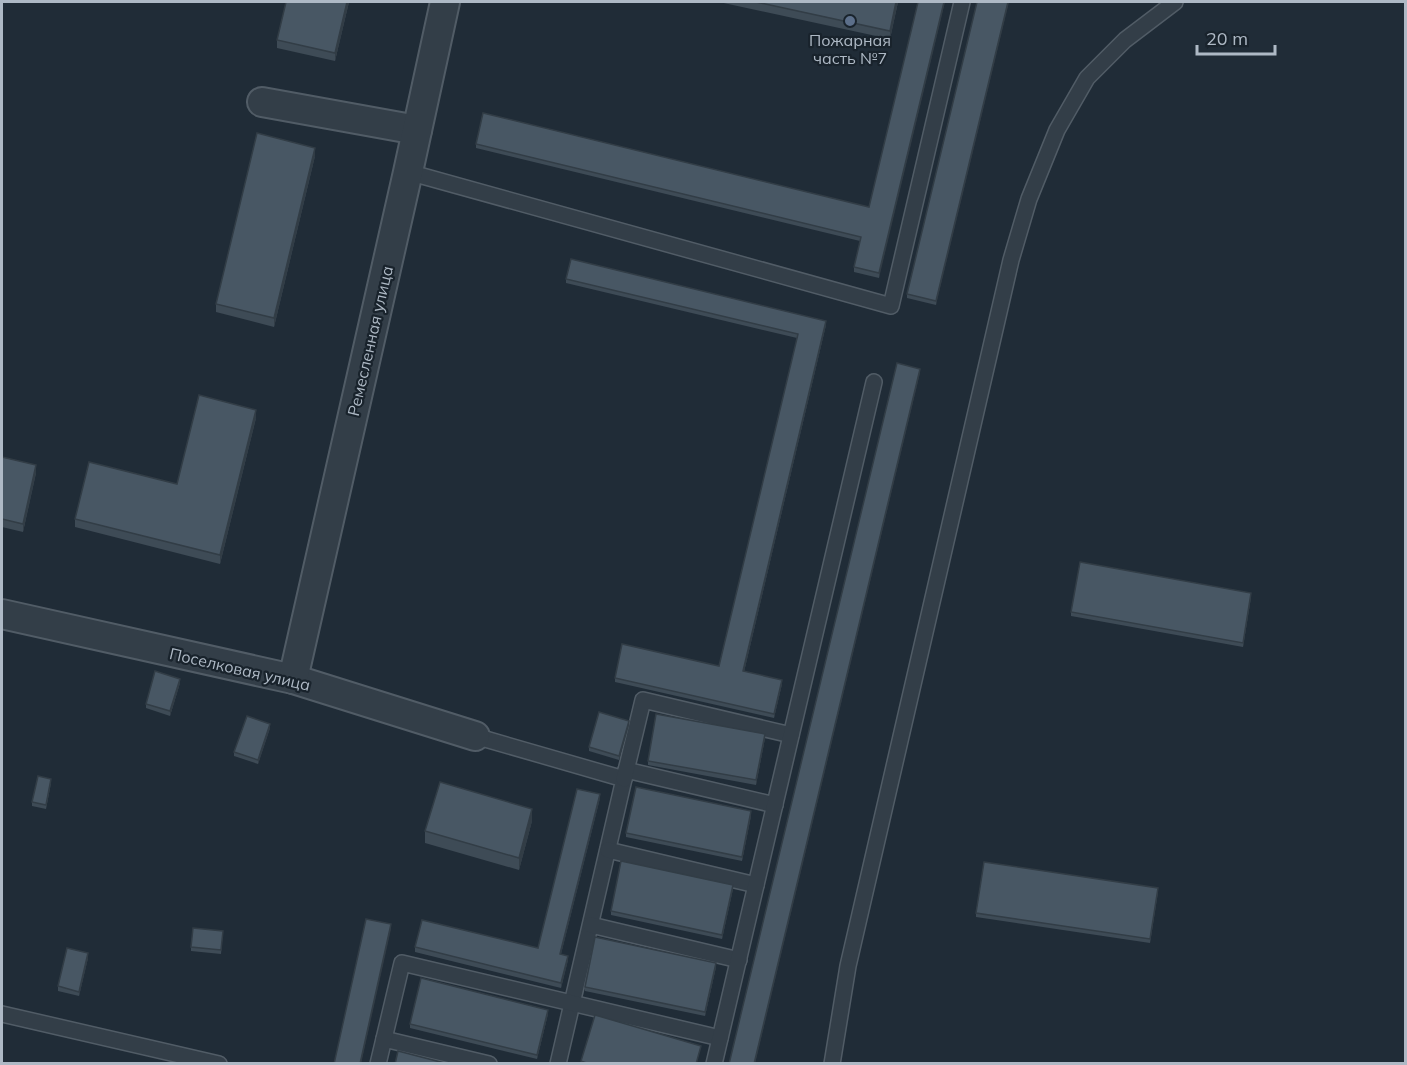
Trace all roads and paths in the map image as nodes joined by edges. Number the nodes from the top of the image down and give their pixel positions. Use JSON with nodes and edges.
{"nodes":[{"id":1,"x":445,"y":2,"type":"edge"},
{"id":2,"x":962,"y":2,"type":"edge"},
{"id":3,"x":1175,"y":2,"type":"edge"},
{"id":4,"x":262,"y":102,"type":"dead end"},
{"id":5,"x":417,"y":130,"type":"junction"},
{"id":6,"x":408,"y":172,"type":"junction"},
{"id":7,"x":874,"y":382,"type":"dead end"},
{"id":8,"x":2,"y":614,"type":"edge"},
{"id":9,"x":292,"y":679,"type":"junction"},
{"id":10,"x":791,"y":735,"type":"junction"},
{"id":11,"x":475,"y":736,"type":"joint"},
{"id":12,"x":625,"y":775,"type":"junction"},
{"id":13,"x":775,"y":805,"type":"junction"},
{"id":14,"x":608,"y":850,"type":"junction"},
{"id":15,"x":756,"y":885,"type":"junction"},
{"id":16,"x":591,"y":926,"type":"junction"},
{"id":17,"x":739,"y":960,"type":"junction"},
{"id":18,"x":572,"y":1004,"type":"junction"},
{"id":19,"x":2,"y":1014,"type":"edge"},
{"id":20,"x":720,"y":1038,"type":"junction"},
{"id":21,"x":384,"y":1039,"type":"junction"},
{"id":22,"x":219,"y":1064,"type":"edge"},
{"id":23,"x":378,"y":1064,"type":"edge"},
{"id":24,"x":489,"y":1064,"type":"edge"},
{"id":25,"x":558,"y":1064,"type":"edge"},
{"id":26,"x":714,"y":1064,"type":"edge"},
{"id":27,"x":832,"y":1064,"type":"edge"}],
"edges":[{"from":1,"to":5,"type":"street","name":"Ремесленная улица"},
{"from":2,"to":6,"type":"lane"},
{"from":3,"to":27,"type":"lane"},
{"from":4,"to":5,"type":"street"},
{"from":5,"to":6,"type":"street","name":"Ремесленная улица"},
{"from":6,"to":9,"type":"street","name":"Ремесленная улица"},
{"from":7,"to":10,"type":"lane"},
{"from":8,"to":9,"type":"street","name":"Поселковая улица"},
{"from":9,"to":11,"type":"street","name":"Поселковая улица"},
{"from":10,"to":12,"type":"lane"},
{"from":10,"to":13,"type":"lane"},
{"from":11,"to":12,"type":"lane"},
{"from":12,"to":13,"type":"lane"},
{"from":12,"to":14,"type":"lane"},
{"from":13,"to":15,"type":"lane"},
{"from":14,"to":15,"type":"lane"},
{"from":14,"to":16,"type":"lane"},
{"from":15,"to":17,"type":"lane"},
{"from":16,"to":17,"type":"lane"},
{"from":16,"to":18,"type":"lane"},
{"from":17,"to":20,"type":"lane"},
{"from":18,"to":20,"type":"lane"},
{"from":18,"to":21,"type":"lane"},
{"from":18,"to":25,"type":"lane"},
{"from":19,"to":22,"type":"lane"},
{"from":20,"to":26,"type":"lane"},
{"from":21,"to":23,"type":"lane"},
{"from":21,"to":24,"type":"lane"}]}
